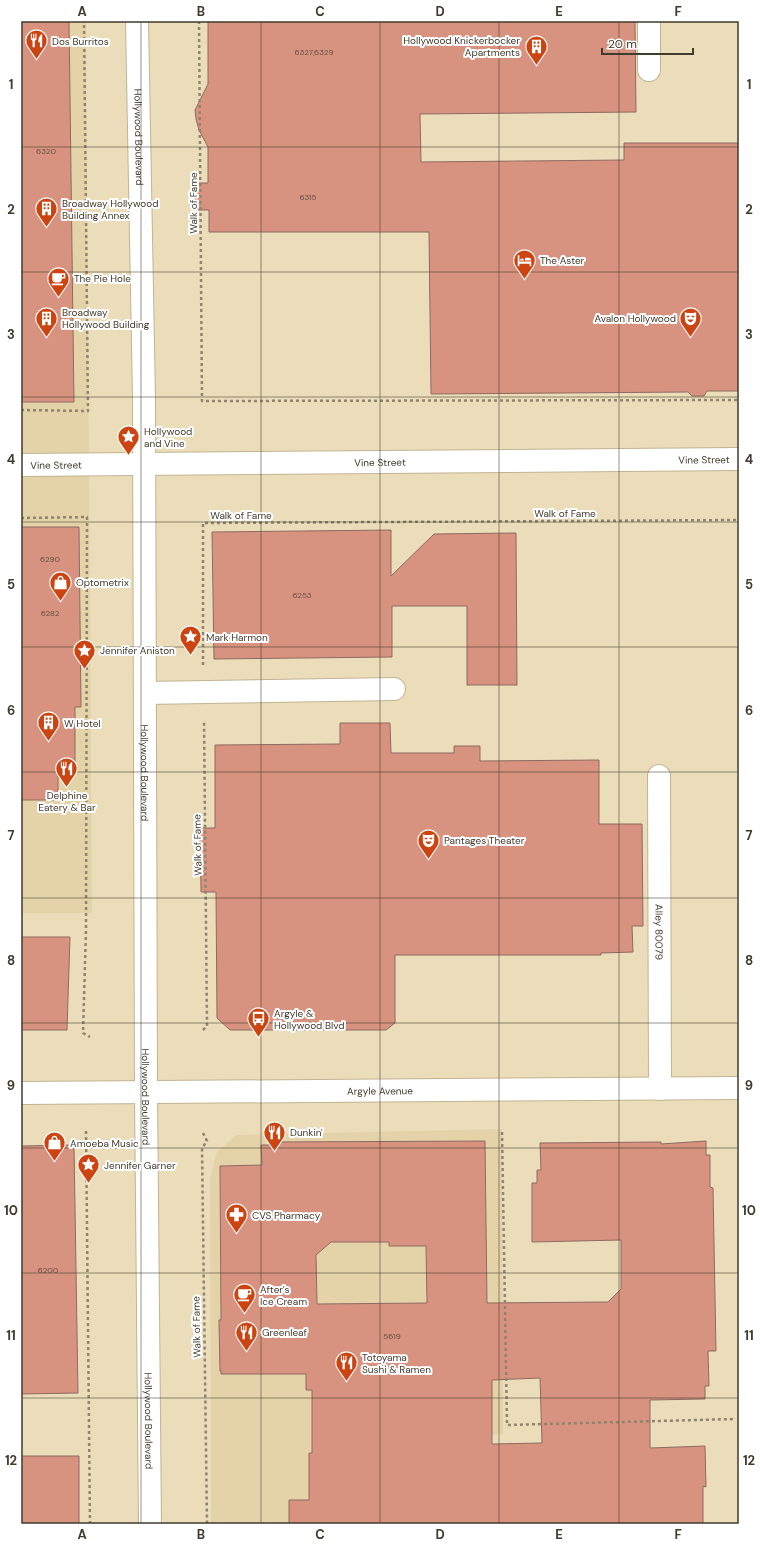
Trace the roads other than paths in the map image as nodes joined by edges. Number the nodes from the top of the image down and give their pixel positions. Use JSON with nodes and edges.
{"nodes":[{"id":1,"x":137,"y":21,"type":"edge"},
{"id":2,"x":649,"y":21,"type":"edge"},
{"id":3,"x":649,"y":70,"type":"dead end"},
{"id":4,"x":739,"y":459,"type":"edge"},
{"id":5,"x":144,"y":464,"type":"junction"},
{"id":6,"x":21,"y":465,"type":"edge"},
{"id":7,"x":394,"y":688,"type":"dead end"},
{"id":8,"x":145,"y":693,"type":"junction"},
{"id":9,"x":659,"y":776,"type":"dead end"},
{"id":10,"x":739,"y":1088,"type":"edge"},
{"id":11,"x":660,"y":1089,"type":"junction"},
{"id":12,"x":21,"y":1093,"type":"edge"},
{"id":13,"x":146,"y":1093,"type":"junction"},
{"id":14,"x":150,"y":1524,"type":"edge"}],
"edges":[{"from":1,"to":5,"type":"main road","name":"Hollywood Boulevard"},
{"from":2,"to":3,"type":"main road"},
{"from":4,"to":5,"type":"main road","name":"Vine Street"},
{"from":5,"to":6,"type":"main road","name":"Vine Street"},
{"from":5,"to":8,"type":"main road","name":"Hollywood Boulevard"},
{"from":7,"to":8,"type":"main road"},
{"from":8,"to":13,"type":"main road","name":"Hollywood Boulevard"},
{"from":9,"to":11,"type":"main road","name":"Alley 80079"},
{"from":10,"to":11,"type":"main road","name":"Argyle Avenue"},
{"from":11,"to":13,"type":"main road","name":"Argyle Avenue"},
{"from":12,"to":13,"type":"main road","name":"Argyle Avenue"},
{"from":13,"to":14,"type":"main road","name":"Hollywood Boulevard"}]}
